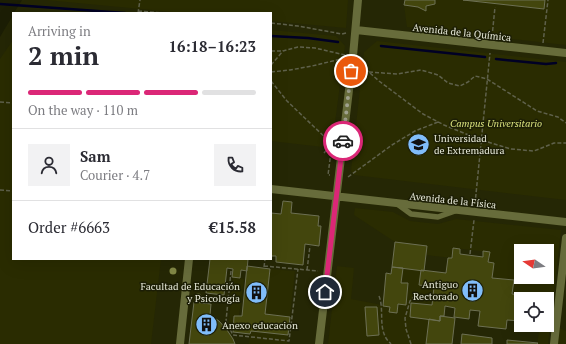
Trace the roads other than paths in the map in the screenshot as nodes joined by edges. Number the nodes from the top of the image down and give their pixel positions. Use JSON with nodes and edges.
{"nodes":[{"id":1,"x":358,"y":0,"type":"edge"},
{"id":2,"x":356,"y":30,"type":"junction"},
{"id":3,"x":566,"y":53,"type":"edge"},
{"id":4,"x":272,"y":189,"type":"edge"},
{"id":5,"x":337,"y":197,"type":"junction"},
{"id":6,"x":566,"y":222,"type":"edge"},
{"id":7,"x":566,"y":238,"type":"edge"},
{"id":8,"x":189,"y":260,"type":"edge"},
{"id":9,"x":180,"y":344,"type":"edge"},
{"id":10,"x":319,"y":344,"type":"edge"},
{"id":11,"x":554,"y":344,"type":"edge"}],
"edges":[{"from":1,"to":2,"type":"street"},
{"from":2,"to":3,"type":"street","name":"Avenida de la Química"},
{"from":2,"to":5,"type":"street"},
{"from":4,"to":5,"type":"street","name":"Avenida de la Física"},
{"from":5,"to":6,"type":"street","name":"Avenida de la Física"},
{"from":5,"to":10,"type":"street"},
{"from":7,"to":11,"type":"street"},
{"from":8,"to":9,"type":"street"}]}
